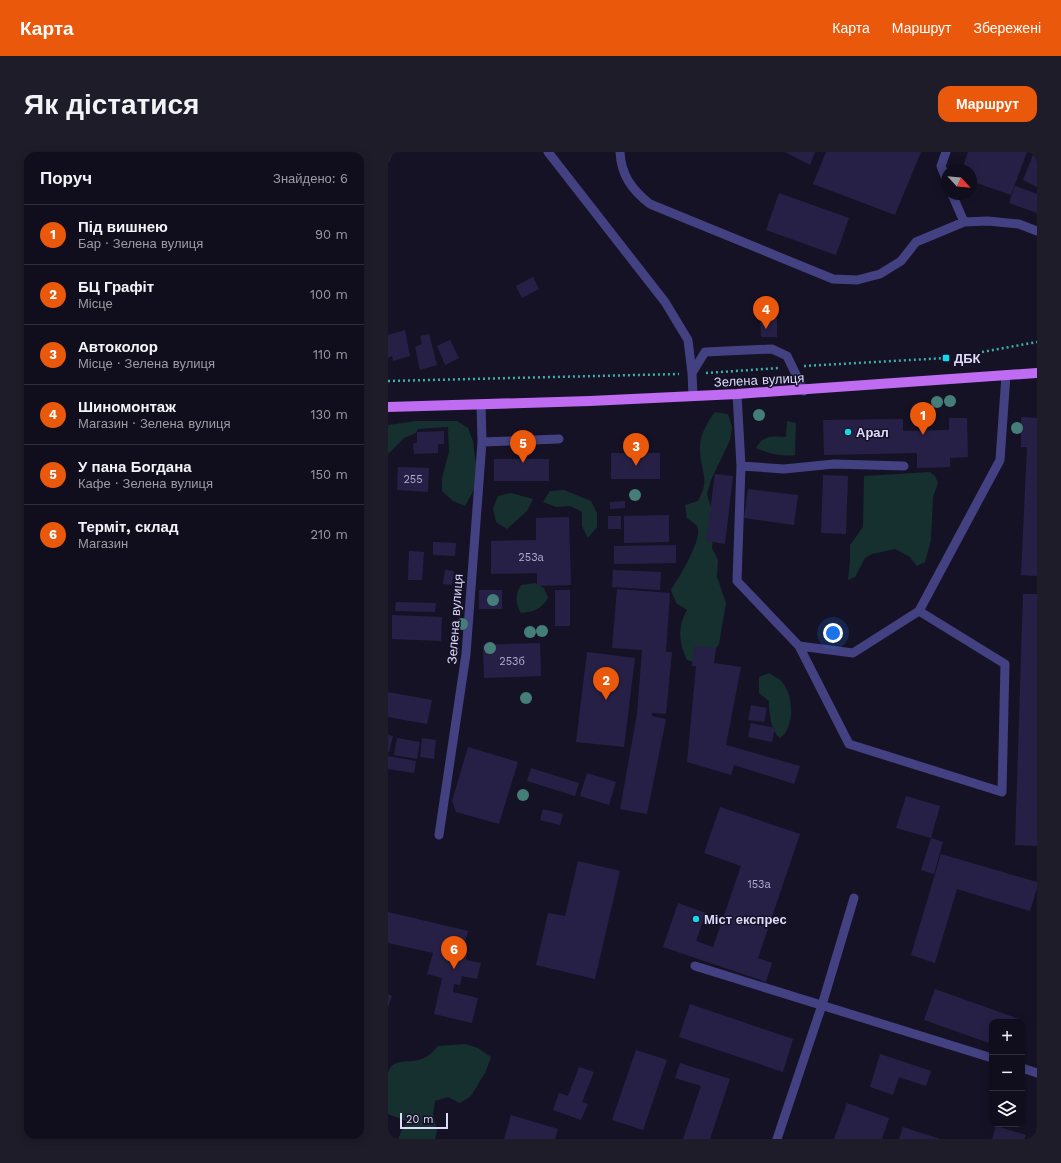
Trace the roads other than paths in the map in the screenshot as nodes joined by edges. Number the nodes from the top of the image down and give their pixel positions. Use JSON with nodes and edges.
{"nodes":[{"id":1,"x":548,"y":152,"type":"edge"},
{"id":2,"x":620,"y":152,"type":"edge"},
{"id":3,"x":946,"y":152,"type":"edge"},
{"id":4,"x":942,"y":164,"type":"edge"},
{"id":5,"x":955,"y":200,"type":"edge"},
{"id":6,"x":964,"y":222,"type":"junction"},
{"id":7,"x":1037,"y":231,"type":"edge"},
{"id":8,"x":692,"y":373,"type":"junction"},
{"id":9,"x":1037,"y":373,"type":"edge"},
{"id":10,"x":1006,"y":375,"type":"junction"},
{"id":11,"x":804,"y":391,"type":"junction"},
{"id":12,"x":737,"y":394,"type":"junction"},
{"id":13,"x":693,"y":396,"type":"junction"},
{"id":14,"x":481,"y":404,"type":"junction"},
{"id":15,"x":388,"y":407,"type":"edge"},
{"id":16,"x":559,"y":439,"type":"dead end"},
{"id":17,"x":482,"y":442,"type":"junction"},
{"id":18,"x":741,"y":466,"type":"junction"},
{"id":19,"x":904,"y":466,"type":"dead end"},
{"id":20,"x":919,"y":612,"type":"junction"},
{"id":21,"x":799,"y":646,"type":"junction"},
{"id":22,"x":439,"y":835,"type":"dead end"},
{"id":23,"x":854,"y":898,"type":"dead end"},
{"id":24,"x":695,"y":966,"type":"dead end"},
{"id":25,"x":822,"y":1005,"type":"junction"},
{"id":26,"x":989,"y":1057,"type":"edge"},
{"id":27,"x":1025,"y":1069,"type":"edge"},
{"id":28,"x":1037,"y":1072,"type":"edge"},
{"id":29,"x":777,"y":1139,"type":"edge"}],
"edges":[{"from":1,"to":8,"type":"lane"},
{"from":2,"to":6,"type":"lane"},
{"from":3,"to":4,"type":"lane"},
{"from":5,"to":6,"type":"lane"},
{"from":6,"to":7,"type":"lane"},
{"from":8,"to":11,"type":"lane"},
{"from":8,"to":13,"type":"lane"},
{"from":9,"to":10,"type":"main road","name":"Зелена вулиця"},
{"from":10,"to":11,"type":"main road","name":"Зелена вулиця"},
{"from":10,"to":20,"type":"lane"},
{"from":11,"to":12,"type":"main road","name":"Зелена вулиця"},
{"from":12,"to":13,"type":"main road","name":"Зелена вулиця"},
{"from":12,"to":18,"type":"lane"},
{"from":13,"to":14,"type":"main road","name":"Зелена вулиця"},
{"from":14,"to":15,"type":"main road","name":"Зелена вулиця"},
{"from":14,"to":17,"type":"lane","name":"Зелена вулиця"},
{"from":16,"to":17,"type":"lane"},
{"from":17,"to":22,"type":"lane","name":"Зелена вулиця"},
{"from":18,"to":19,"type":"lane"},
{"from":18,"to":21,"type":"lane"},
{"from":20,"to":21,"type":"lane"},
{"from":20,"to":21,"type":"lane"},
{"from":23,"to":25,"type":"lane"},
{"from":24,"to":25,"type":"lane"},
{"from":25,"to":26,"type":"lane"},
{"from":25,"to":29,"type":"lane"},
{"from":27,"to":28,"type":"lane"}]}
